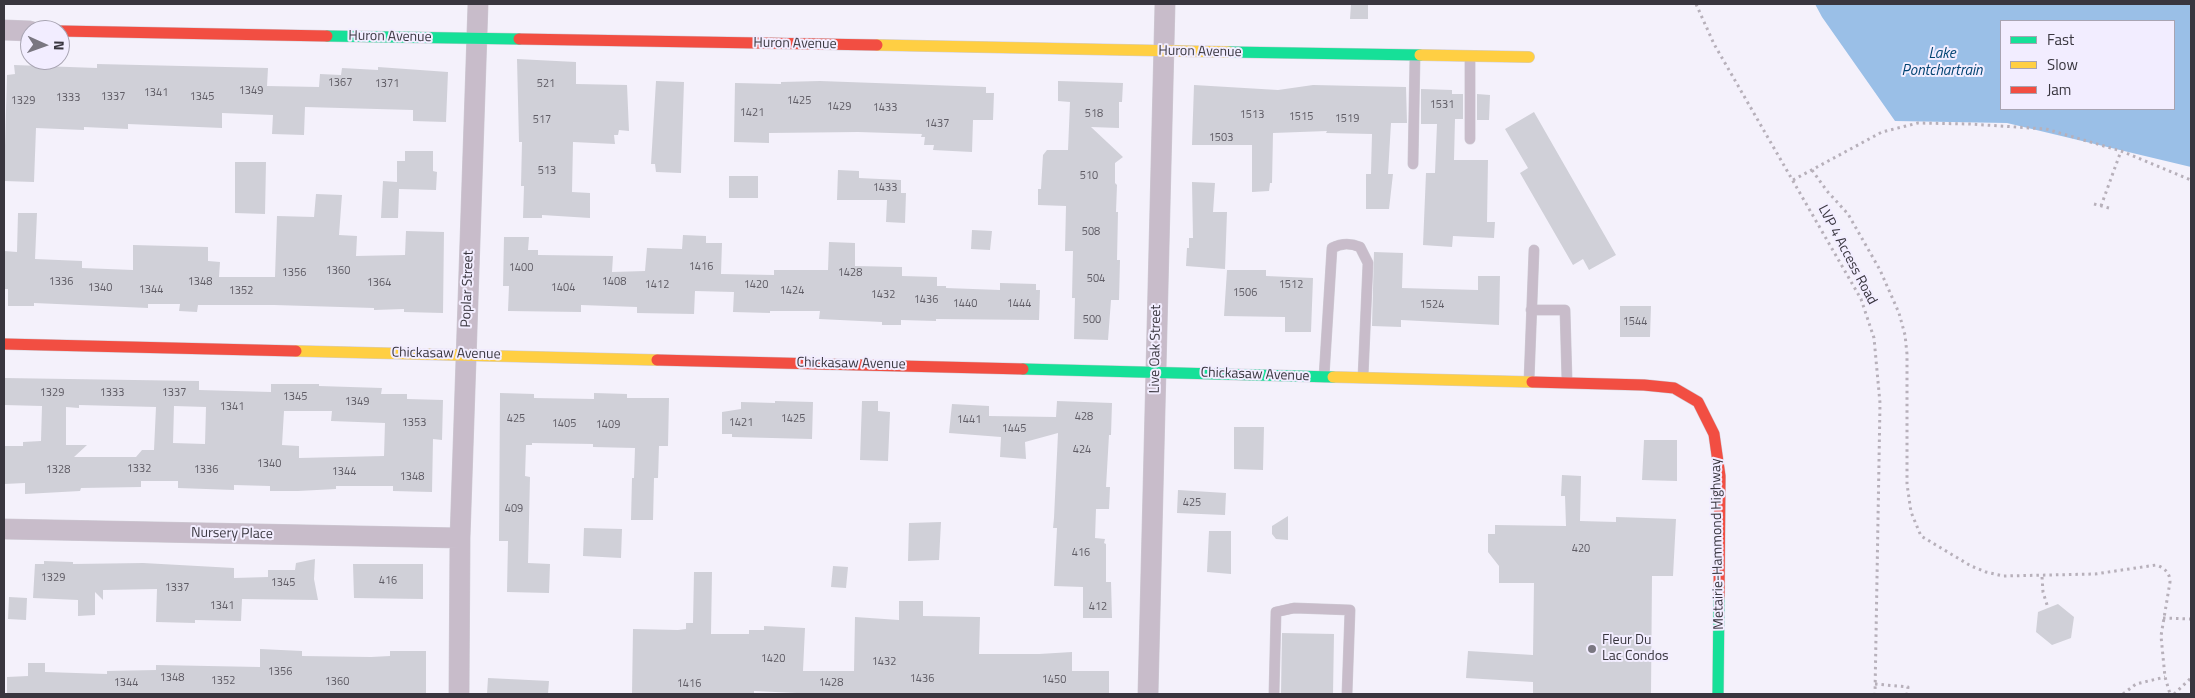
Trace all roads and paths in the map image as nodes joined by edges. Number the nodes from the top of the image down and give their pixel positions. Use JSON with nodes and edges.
{"nodes":[{"id":1,"x":478,"y":4,"type":"edge"},
{"id":2,"x":1165,"y":4,"type":"edge"},
{"id":3,"x":1696,"y":4,"type":"edge"},
{"id":4,"x":4,"y":30,"type":"edge"},
{"id":5,"x":20,"y":31,"type":"edge"},
{"id":6,"x":70,"y":31,"type":"edge"},
{"id":7,"x":477,"y":38,"type":"junction"},
{"id":8,"x":1164,"y":51,"type":"junction"},
{"id":9,"x":1415,"y":56,"type":"junction"},
{"id":10,"x":1470,"y":56,"type":"junction"},
{"id":11,"x":1530,"y":57,"type":"dead end"},
{"id":12,"x":1470,"y":139,"type":"dead end"},
{"id":13,"x":2121,"y":151,"type":"junction"},
{"id":14,"x":1413,"y":164,"type":"dead end"},
{"id":15,"x":1812,"y":170,"type":"junction"},
{"id":16,"x":1793,"y":180,"type":"junction"},
{"id":17,"x":2191,"y":180,"type":"edge"},
{"id":18,"x":2094,"y":204,"type":"dead end"},
{"id":19,"x":2102,"y":206,"type":"junction"},
{"id":20,"x":2109,"y":208,"type":"dead end"},
{"id":21,"x":1534,"y":250,"type":"dead end"},
{"id":22,"x":1531,"y":310,"type":"junction"},
{"id":23,"x":4,"y":344,"type":"edge"},
{"id":24,"x":466,"y":355,"type":"junction"},
{"id":25,"x":1155,"y":372,"type":"junction"},
{"id":26,"x":1324,"y":377,"type":"junction"},
{"id":27,"x":1363,"y":378,"type":"junction"},
{"id":28,"x":1529,"y":382,"type":"junction"},
{"id":29,"x":1567,"y":383,"type":"junction"},
{"id":30,"x":1694,"y":400,"type":"joint"},
{"id":31,"x":4,"y":529,"type":"edge"},
{"id":32,"x":460,"y":538,"type":"junction"},
{"id":33,"x":2042,"y":577,"type":"junction"},
{"id":34,"x":2048,"y":608,"type":"dead end"},
{"id":35,"x":2164,"y":618,"type":"junction"},
{"id":36,"x":2191,"y":619,"type":"edge"},
{"id":37,"x":2165,"y":676,"type":"junction"},
{"id":38,"x":2191,"y":678,"type":"edge"},
{"id":39,"x":1875,"y":684,"type":"junction"},
{"id":40,"x":459,"y":694,"type":"edge"},
{"id":41,"x":1148,"y":694,"type":"edge"},
{"id":42,"x":1274,"y":694,"type":"edge"},
{"id":43,"x":1347,"y":694,"type":"edge"},
{"id":44,"x":1718,"y":694,"type":"edge"},
{"id":45,"x":1875,"y":694,"type":"edge"},
{"id":46,"x":1907,"y":694,"type":"edge"},
{"id":47,"x":2123,"y":694,"type":"edge"},
{"id":48,"x":2170,"y":694,"type":"edge"},
{"id":49,"x":2174,"y":694,"type":"edge"}],
"edges":[{"from":1,"to":7,"type":"street","name":"Poplar Street"},
{"from":2,"to":8,"type":"street","name":"Live Oak Street"},
{"from":3,"to":16,"type":"path","name":"LVP 4 Access Road"},
{"from":4,"to":5,"type":"street"},
{"from":6,"to":7,"type":"street","name":"Huron Avenue"},
{"from":7,"to":8,"type":"street","name":"Huron Avenue"},
{"from":7,"to":24,"type":"street","name":"Poplar Street"},
{"from":8,"to":9,"type":"street","name":"Huron Avenue"},
{"from":8,"to":25,"type":"street","name":"Live Oak Street"},
{"from":9,"to":10,"type":"street","name":"Huron Avenue"},
{"from":9,"to":14,"type":"lane"},
{"from":10,"to":11,"type":"street","name":"Huron Avenue"},
{"from":10,"to":12,"type":"lane"},
{"from":13,"to":15,"type":"path"},
{"from":13,"to":17,"type":"path"},
{"from":13,"to":19,"type":"path"},
{"from":15,"to":16,"type":"path"},
{"from":15,"to":33,"type":"path"},
{"from":16,"to":39,"type":"path","name":"LVP 4 Access Road"},
{"from":18,"to":19,"type":"path"},
{"from":19,"to":20,"type":"path"},
{"from":21,"to":22,"type":"lane"},
{"from":22,"to":28,"type":"lane"},
{"from":22,"to":29,"type":"lane"},
{"from":23,"to":24,"type":"street","name":"Chickasaw Avenue"},
{"from":24,"to":25,"type":"street","name":"Chickasaw Avenue"},
{"from":24,"to":32,"type":"street","name":"Poplar Street"},
{"from":25,"to":26,"type":"street","name":"Chickasaw Avenue"},
{"from":25,"to":41,"type":"street","name":"Live Oak Street"},
{"from":26,"to":27,"type":"street","name":"Chickasaw Avenue"},
{"from":26,"to":27,"type":"lane"},
{"from":27,"to":28,"type":"street","name":"Chickasaw Avenue"},
{"from":28,"to":29,"type":"street","name":"Chickasaw Avenue"},
{"from":29,"to":30,"type":"street","name":"Chickasaw Avenue"},
{"from":30,"to":44,"type":"street","name":"Metairie-Hammond Highway"},
{"from":31,"to":32,"type":"street","name":"Nursery Place"},
{"from":32,"to":40,"type":"street","name":"Poplar Street"},
{"from":33,"to":34,"type":"path"},
{"from":33,"to":35,"type":"path"},
{"from":35,"to":36,"type":"path"},
{"from":35,"to":37,"type":"path"},
{"from":37,"to":47,"type":"path"},
{"from":37,"to":48,"type":"path"},
{"from":38,"to":49,"type":"path"},
{"from":39,"to":45,"type":"path","name":"LVP 4 Access Road"},
{"from":39,"to":46,"type":"path"},
{"from":42,"to":43,"type":"lane"}]}
